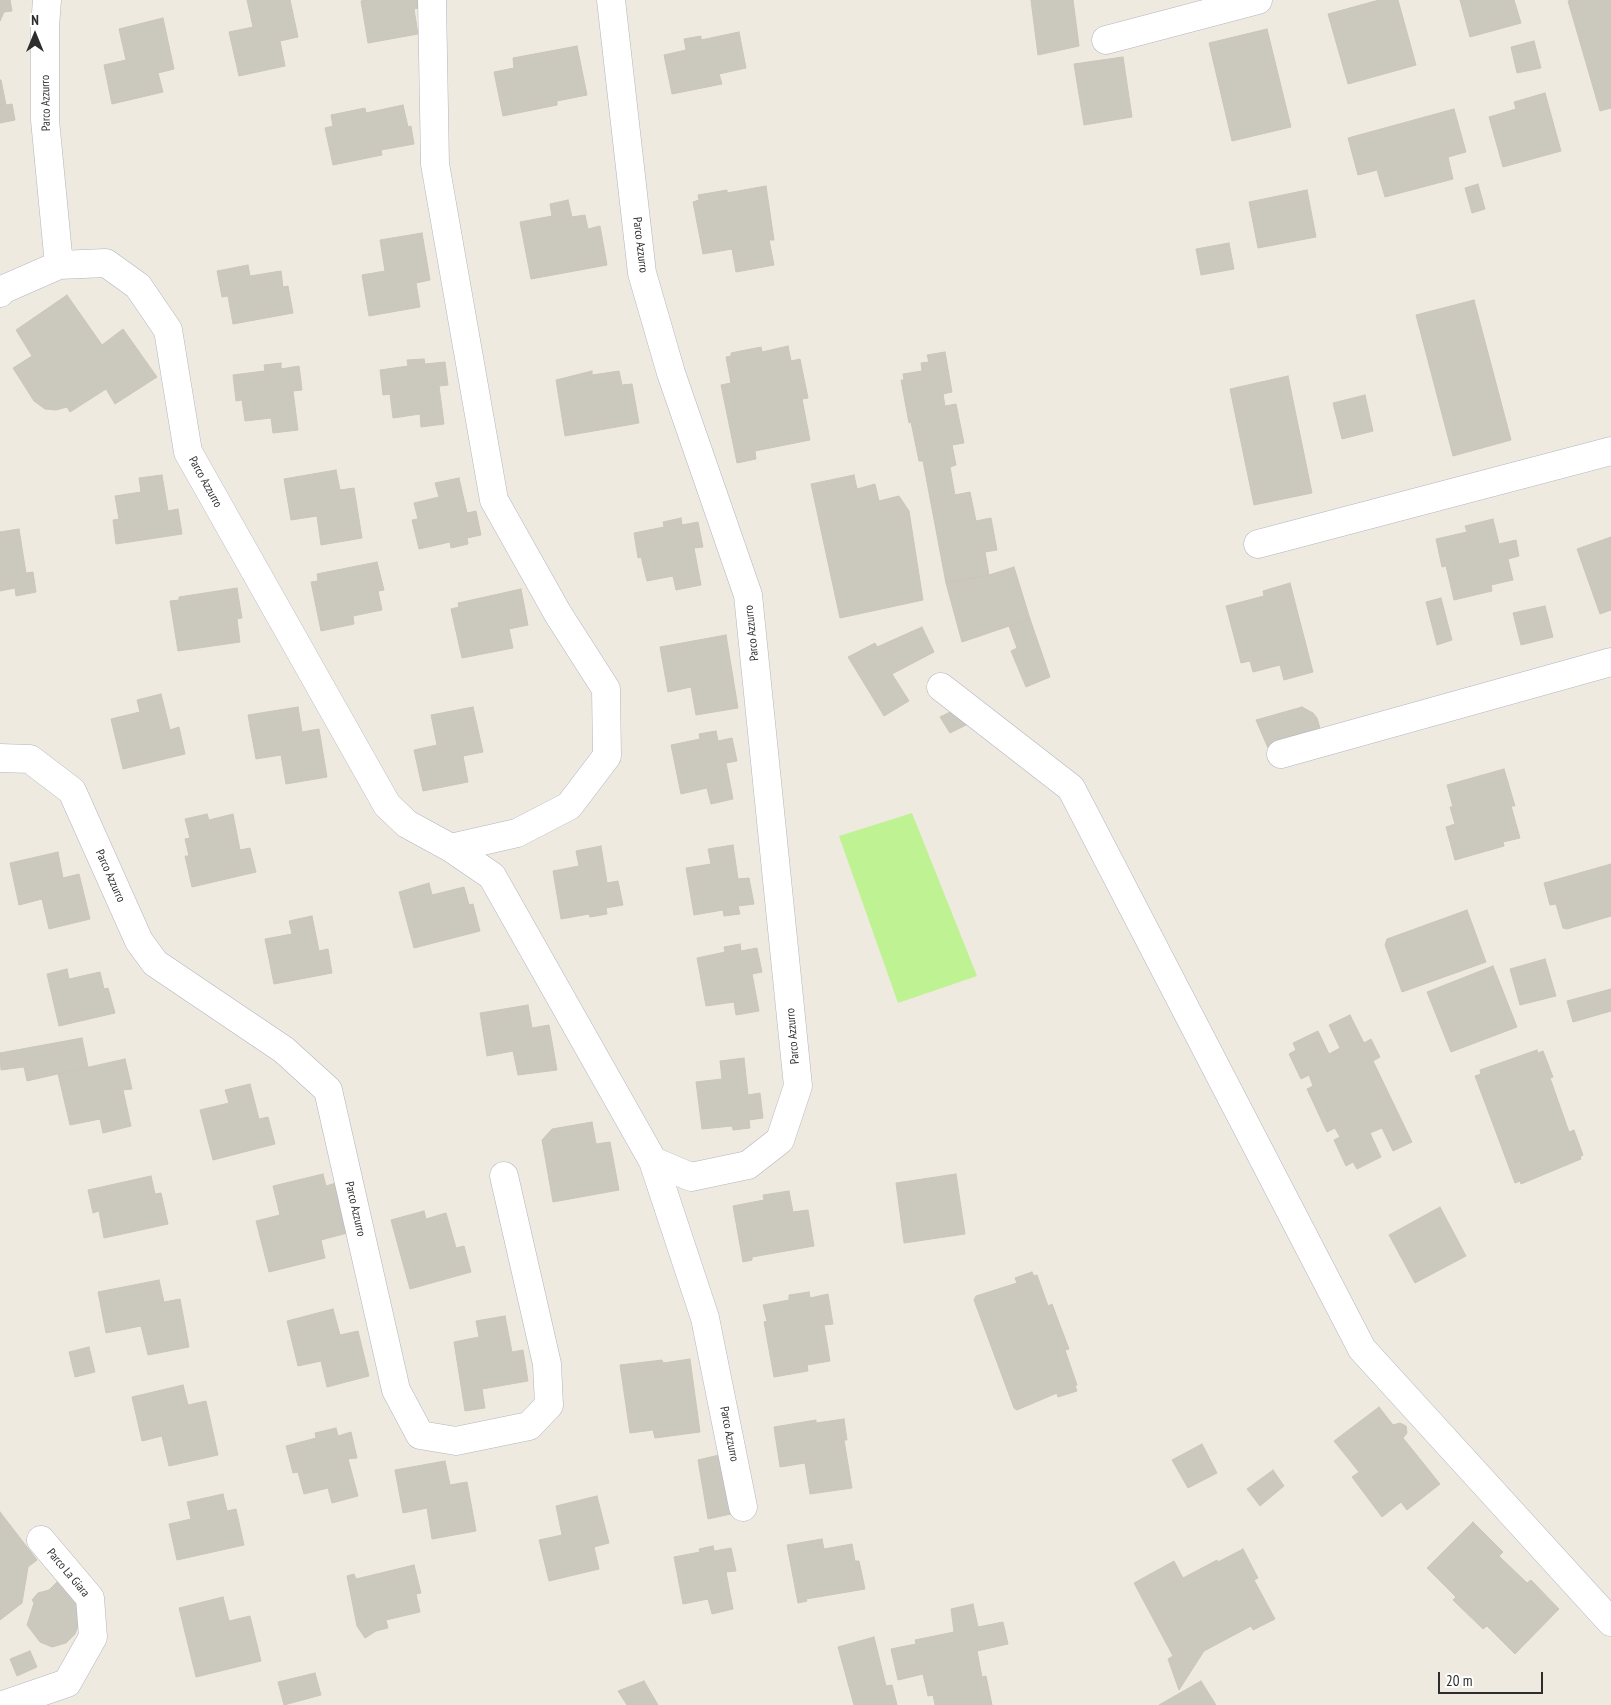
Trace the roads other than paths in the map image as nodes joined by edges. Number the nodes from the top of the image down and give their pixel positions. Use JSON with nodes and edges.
{"nodes":[{"id":1,"x":47,"y":0,"type":"edge"},
{"id":2,"x":432,"y":0,"type":"edge"},
{"id":3,"x":612,"y":0,"type":"edge"},
{"id":4,"x":1258,"y":0,"type":"edge"},
{"id":5,"x":1106,"y":40,"type":"dead end"},
{"id":6,"x":59,"y":265,"type":"junction"},
{"id":7,"x":0,"y":293,"type":"edge"},
{"id":8,"x":1611,"y":451,"type":"edge"},
{"id":9,"x":1258,"y":544,"type":"dead end"},
{"id":10,"x":1611,"y":662,"type":"edge"},
{"id":11,"x":941,"y":688,"type":"dead end"},
{"id":12,"x":1281,"y":754,"type":"dead end"},
{"id":13,"x":0,"y":758,"type":"edge"},
{"id":14,"x":451,"y":848,"type":"junction"},
{"id":15,"x":653,"y":1161,"type":"junction"},
{"id":16,"x":504,"y":1176,"type":"dead end"},
{"id":17,"x":743,"y":1507,"type":"dead end"},
{"id":18,"x":41,"y":1540,"type":"dead end"},
{"id":19,"x":1611,"y":1622,"type":"edge"},
{"id":20,"x":3,"y":1705,"type":"edge"}],
"edges":[{"from":1,"to":6,"type":"street","name":"Parco Azzurro"},
{"from":2,"to":14,"type":"street"},
{"from":3,"to":15,"type":"street","name":"Parco Azzurro"},
{"from":4,"to":5,"type":"street"},
{"from":6,"to":7,"type":"street","name":"Parco Azzurro"},
{"from":6,"to":14,"type":"street","name":"Parco Azzurro"},
{"from":8,"to":9,"type":"street"},
{"from":10,"to":12,"type":"street"},
{"from":11,"to":19,"type":"street"},
{"from":13,"to":16,"type":"street","name":"Parco Azzurro"},
{"from":14,"to":15,"type":"street","name":"Parco Azzurro"},
{"from":15,"to":17,"type":"street","name":"Parco Azzurro"},
{"from":18,"to":20,"type":"street","name":"Parco La Giara"}]}
